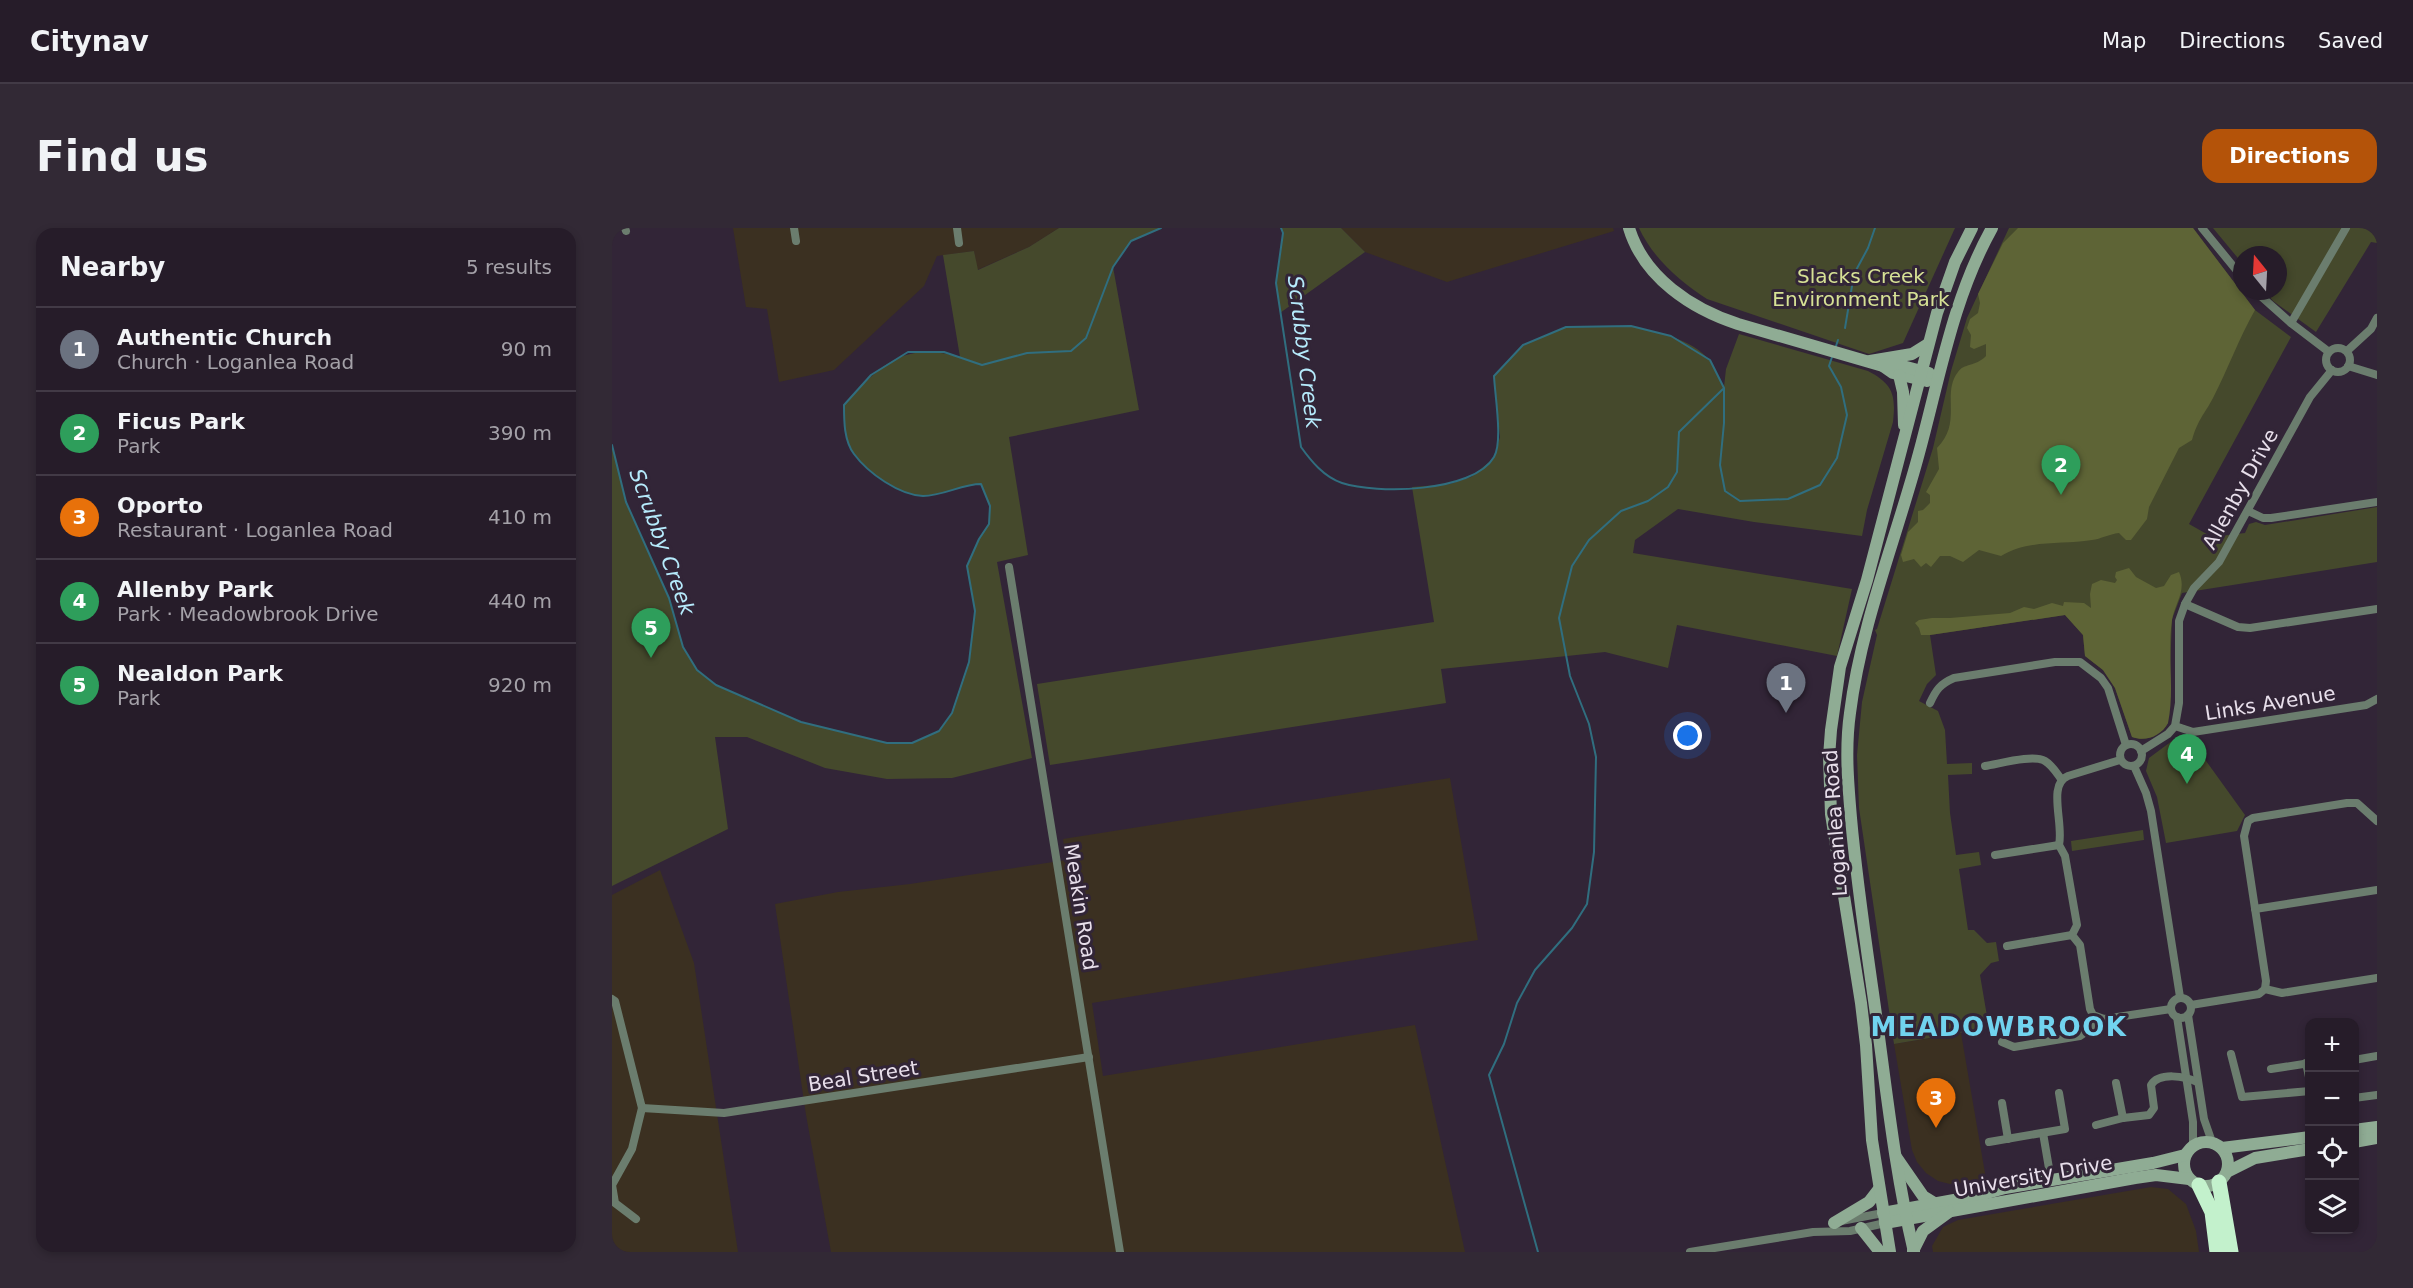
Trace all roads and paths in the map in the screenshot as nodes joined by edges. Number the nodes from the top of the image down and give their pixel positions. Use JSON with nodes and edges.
{"nodes":[{"id":1,"x":794,"y":228,"type":"edge"},
{"id":2,"x":957,"y":228,"type":"edge"},
{"id":3,"x":1629,"y":228,"type":"edge"},
{"id":4,"x":1972,"y":228,"type":"edge"},
{"id":5,"x":1992,"y":228,"type":"edge"},
{"id":6,"x":2202,"y":228,"type":"edge"},
{"id":7,"x":2346,"y":228,"type":"edge"},
{"id":8,"x":796,"y":242,"type":"dead end"},
{"id":9,"x":959,"y":243,"type":"dead end"},
{"id":10,"x":2233,"y":266,"type":"edge"},
{"id":11,"x":2265,"y":300,"type":"edge"},
{"id":12,"x":2377,"y":318,"type":"edge"},
{"id":13,"x":2291,"y":323,"type":"junction"},
{"id":14,"x":1928,"y":344,"type":"junction"},
{"id":15,"x":2347,"y":351,"type":"junction"},
{"id":16,"x":2329,"y":352,"type":"junction"},
{"id":17,"x":1869,"y":362,"type":"junction"},
{"id":18,"x":1883,"y":366,"type":"junction"},
{"id":19,"x":2348,"y":366,"type":"junction"},
{"id":20,"x":2332,"y":370,"type":"junction"},
{"id":21,"x":1899,"y":375,"type":"junction"},
{"id":22,"x":1921,"y":375,"type":"junction"},
{"id":23,"x":2377,"y":375,"type":"edge"},
{"id":24,"x":1938,"y":380,"type":"junction"},
{"id":25,"x":1905,"y":439,"type":"junction"},
{"id":26,"x":2377,"y":502,"type":"edge"},
{"id":27,"x":2248,"y":511,"type":"junction"},
{"id":28,"x":1009,"y":567,"type":"dead end"},
{"id":29,"x":2185,"y":604,"type":"junction"},
{"id":30,"x":2377,"y":609,"type":"edge"},
{"id":31,"x":2374,"y":701,"type":"edge"},
{"id":32,"x":1930,"y":703,"type":"dead end"},
{"id":33,"x":2175,"y":726,"type":"junction"},
{"id":34,"x":2126,"y":745,"type":"junction"},
{"id":35,"x":2141,"y":751,"type":"junction"},
{"id":36,"x":2120,"y":760,"type":"junction"},
{"id":37,"x":1984,"y":766,"type":"dead end"},
{"id":38,"x":2134,"y":766,"type":"junction"},
{"id":39,"x":2061,"y":779,"type":"junction"},
{"id":40,"x":2377,"y":821,"type":"edge"},
{"id":41,"x":2059,"y":845,"type":"junction"},
{"id":42,"x":1995,"y":855,"type":"dead end"},
{"id":43,"x":2377,"y":890,"type":"edge"},
{"id":44,"x":2256,"y":909,"type":"junction"},
{"id":45,"x":2072,"y":935,"type":"junction"},
{"id":46,"x":2007,"y":946,"type":"dead end"},
{"id":47,"x":2377,"y":978,"type":"edge"},
{"id":48,"x":2265,"y":989,"type":"junction"},
{"id":49,"x":2180,"y":998,"type":"junction"},
{"id":50,"x":612,"y":999,"type":"edge"},
{"id":51,"x":2191,"y":1005,"type":"junction"},
{"id":52,"x":2171,"y":1009,"type":"junction"},
{"id":53,"x":2188,"y":1015,"type":"junction"},
{"id":54,"x":2177,"y":1017,"type":"junction"},
{"id":55,"x":2097,"y":1018,"type":"junction"},
{"id":56,"x":2002,"y":1042,"type":"dead end"},
{"id":57,"x":2231,"y":1054,"type":"dead end"},
{"id":58,"x":2377,"y":1056,"type":"edge"},
{"id":59,"x":1089,"y":1058,"type":"junction"},
{"id":60,"x":2359,"y":1059,"type":"edge"},
{"id":61,"x":2305,"y":1064,"type":"edge"},
{"id":62,"x":2271,"y":1070,"type":"dead end"},
{"id":63,"x":2187,"y":1077,"type":"junction"},
{"id":64,"x":2197,"y":1082,"type":"junction"},
{"id":65,"x":2116,"y":1083,"type":"dead end"},
{"id":66,"x":2305,"y":1091,"type":"edge"},
{"id":67,"x":2059,"y":1093,"type":"dead end"},
{"id":68,"x":2377,"y":1095,"type":"edge"},
{"id":69,"x":2359,"y":1097,"type":"edge"},
{"id":70,"x":2002,"y":1103,"type":"dead end"},
{"id":71,"x":642,"y":1108,"type":"junction"},
{"id":72,"x":2123,"y":1118,"type":"junction"},
{"id":73,"x":2096,"y":1125,"type":"dead end"},
{"id":74,"x":2377,"y":1127,"type":"edge"},
{"id":75,"x":2359,"y":1129,"type":"edge"},
{"id":76,"x":2043,"y":1133,"type":"junction"},
{"id":77,"x":2305,"y":1137,"type":"edge"},
{"id":78,"x":2377,"y":1138,"type":"edge"},
{"id":79,"x":2008,"y":1139,"type":"junction"},
{"id":80,"x":2359,"y":1141,"type":"edge"},
{"id":81,"x":1989,"y":1142,"type":"dead end"},
{"id":82,"x":2217,"y":1145,"type":"junction"},
{"id":83,"x":2189,"y":1150,"type":"junction"},
{"id":84,"x":2305,"y":1150,"type":"edge"},
{"id":85,"x":1894,"y":1154,"type":"junction"},
{"id":86,"x":2223,"y":1177,"type":"junction"},
{"id":87,"x":2051,"y":1180,"type":"junction"},
{"id":88,"x":2194,"y":1182,"type":"junction"},
{"id":89,"x":1879,"y":1189,"type":"junction"},
{"id":90,"x":1936,"y":1204,"type":"junction"},
{"id":91,"x":1950,"y":1212,"type":"junction"},
{"id":92,"x":1905,"y":1214,"type":"junction"},
{"id":93,"x":1884,"y":1218,"type":"junction"},
{"id":94,"x":636,"y":1219,"type":"dead end"},
{"id":95,"x":1834,"y":1223,"type":"junction"},
{"id":96,"x":1861,"y":1228,"type":"junction"},
{"id":97,"x":1813,"y":1232,"type":"junction"},
{"id":98,"x":1913,"y":1251,"type":"edge"},
{"id":99,"x":1120,"y":1252,"type":"edge"},
{"id":100,"x":1690,"y":1252,"type":"edge"},
{"id":101,"x":1880,"y":1252,"type":"edge"},
{"id":102,"x":1890,"y":1252,"type":"edge"},
{"id":103,"x":2217,"y":1252,"type":"edge"},
{"id":104,"x":2230,"y":1252,"type":"edge"}],
"edges":[{"from":1,"to":8,"type":"street"},
{"from":2,"to":9,"type":"street"},
{"from":3,"to":17,"type":"main road"},
{"from":4,"to":14,"type":"main road","name":"Loganlea Road"},
{"from":5,"to":24,"type":"main road","name":"Loganlea Road"},
{"from":6,"to":10,"type":"street"},
{"from":7,"to":13,"type":"street"},
{"from":11,"to":13,"type":"street"},
{"from":12,"to":15,"type":"street"},
{"from":13,"to":16,"type":"street"},
{"from":14,"to":17,"type":"main road"},
{"from":14,"to":22,"type":"main road","name":"Loganlea Road"},
{"from":15,"to":16,"type":"street"},
{"from":15,"to":19,"type":"street"},
{"from":16,"to":20,"type":"street"},
{"from":17,"to":18,"type":"main road"},
{"from":18,"to":21,"type":"main road"},
{"from":18,"to":22,"type":"main road"},
{"from":19,"to":20,"type":"street"},
{"from":19,"to":23,"type":"street"},
{"from":20,"to":27,"type":"street","name":"Allenby Drive"},
{"from":21,"to":22,"type":"main road"},
{"from":21,"to":25,"type":"main road"},
{"from":22,"to":24,"type":"main road"},
{"from":22,"to":25,"type":"main road","name":"Loganlea Road"},
{"from":24,"to":85,"type":"main road","name":"Loganlea Road"},
{"from":25,"to":89,"type":"main road","name":"Loganlea Road"},
{"from":26,"to":27,"type":"street"},
{"from":27,"to":29,"type":"street","name":"Allenby Drive"},
{"from":28,"to":59,"type":"street","name":"Meakin Road"},
{"from":29,"to":30,"type":"street"},
{"from":29,"to":33,"type":"street","name":"Allenby Drive"},
{"from":31,"to":33,"type":"street","name":"Links Avenue"},
{"from":32,"to":34,"type":"street"},
{"from":33,"to":35,"type":"street"},
{"from":34,"to":35,"type":"street"},
{"from":34,"to":36,"type":"street"},
{"from":35,"to":38,"type":"street"},
{"from":36,"to":38,"type":"street"},
{"from":36,"to":39,"type":"street"},
{"from":37,"to":39,"type":"street"},
{"from":38,"to":49,"type":"street"},
{"from":39,"to":41,"type":"street"},
{"from":40,"to":44,"type":"street"},
{"from":41,"to":42,"type":"street"},
{"from":41,"to":45,"type":"street"},
{"from":43,"to":44,"type":"street"},
{"from":44,"to":48,"type":"street"},
{"from":45,"to":46,"type":"street"},
{"from":45,"to":55,"type":"street"},
{"from":47,"to":48,"type":"street"},
{"from":48,"to":51,"type":"street"},
{"from":49,"to":51,"type":"street"},
{"from":49,"to":52,"type":"street"},
{"from":50,"to":71,"type":"street"},
{"from":51,"to":53,"type":"street"},
{"from":52,"to":54,"type":"street"},
{"from":52,"to":55,"type":"street"},
{"from":53,"to":54,"type":"street"},
{"from":53,"to":64,"type":"street"},
{"from":54,"to":63,"type":"street"},
{"from":55,"to":56,"type":"street"},
{"from":57,"to":66,"type":"street"},
{"from":58,"to":60,"type":"street"},
{"from":59,"to":71,"type":"street","name":"Beal Street"},
{"from":59,"to":99,"type":"street","name":"Meakin Road"},
{"from":61,"to":62,"type":"street"},
{"from":63,"to":64,"type":"street"},
{"from":63,"to":72,"type":"street"},
{"from":63,"to":83,"type":"street"},
{"from":64,"to":82,"type":"street"},
{"from":65,"to":72,"type":"street"},
{"from":67,"to":76,"type":"street"},
{"from":68,"to":69,"type":"street"},
{"from":70,"to":79,"type":"street"},
{"from":71,"to":94,"type":"street"},
{"from":72,"to":73,"type":"street"},
{"from":74,"to":75,"type":"main road"},
{"from":76,"to":79,"type":"street"},
{"from":76,"to":87,"type":"street"},
{"from":77,"to":82,"type":"main road"},
{"from":78,"to":80,"type":"main road"},
{"from":79,"to":81,"type":"street"},
{"from":82,"to":83,"type":"main road"},
{"from":82,"to":86,"type":"main road"},
{"from":83,"to":87,"type":"main road","name":"University Drive"},
{"from":83,"to":88,"type":"main road"},
{"from":84,"to":86,"type":"main road"},
{"from":85,"to":90,"type":"main road"},
{"from":85,"to":92,"type":"main road","name":"Loganlea Road"},
{"from":86,"to":88,"type":"main road"},
{"from":86,"to":104,"type":"highway"},
{"from":87,"to":90,"type":"main road","name":"University Drive"},
{"from":88,"to":91,"type":"main road","name":"University Drive"},
{"from":88,"to":103,"type":"highway"},
{"from":89,"to":93,"type":"main road","name":"Loganlea Road"},
{"from":89,"to":95,"type":"main road"},
{"from":90,"to":92,"type":"main road","name":"University Drive"},
{"from":91,"to":92,"type":"main road","name":"University Drive"},
{"from":91,"to":98,"type":"main road"},
{"from":92,"to":93,"type":"main road","name":"University Drive"},
{"from":92,"to":98,"type":"main road","name":"Loganlea Road"},
{"from":93,"to":95,"type":"street"},
{"from":93,"to":96,"type":"street"},
{"from":93,"to":102,"type":"main road","name":"Loganlea Road"},
{"from":95,"to":97,"type":"street"},
{"from":96,"to":97,"type":"street"},
{"from":96,"to":101,"type":"main road"},
{"from":97,"to":100,"type":"street"}]}
